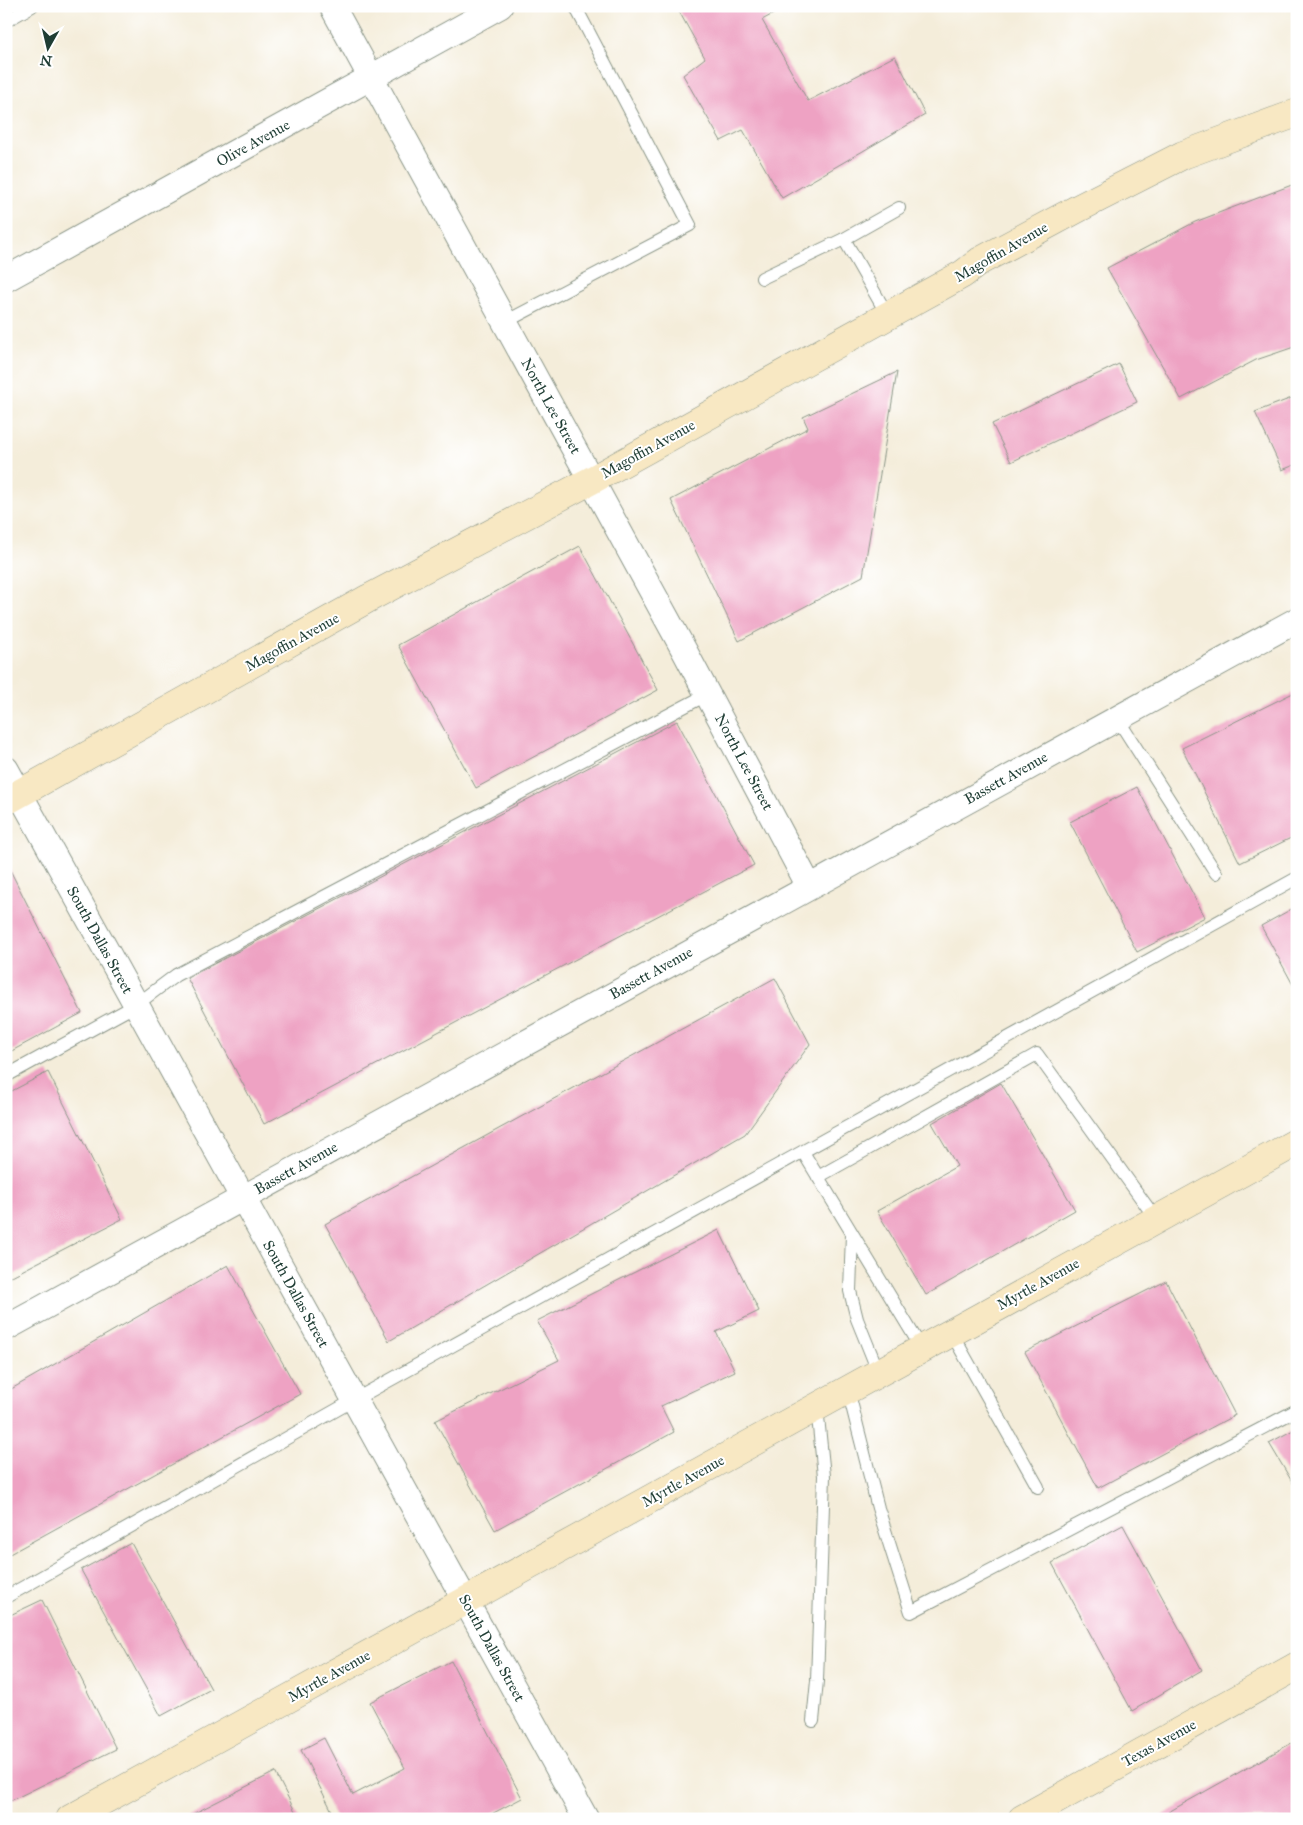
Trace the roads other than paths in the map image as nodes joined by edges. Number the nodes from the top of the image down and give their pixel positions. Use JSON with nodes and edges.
{"nodes":[{"id":1,"x":32,"y":6,"type":"edge"},
{"id":2,"x":332,"y":6,"type":"edge"},
{"id":3,"x":500,"y":6,"type":"edge"},
{"id":4,"x":575,"y":6,"type":"edge"},
{"id":5,"x":6,"y":21,"type":"edge"},
{"id":6,"x":371,"y":77,"type":"junction"},
{"id":7,"x":1297,"y":113,"type":"edge"},
{"id":8,"x":899,"y":208,"type":"dead end"},
{"id":9,"x":844,"y":238,"type":"junction"},
{"id":10,"x":762,"y":278,"type":"dead end"},
{"id":11,"x":6,"y":280,"type":"edge"},
{"id":12,"x":888,"y":316,"type":"junction"},
{"id":13,"x":505,"y":322,"type":"junction"},
{"id":14,"x":592,"y":480,"type":"junction"},
{"id":15,"x":1297,"y":620,"type":"edge"},
{"id":16,"x":708,"y":694,"type":"junction"},
{"id":17,"x":1116,"y":718,"type":"junction"},
{"id":18,"x":6,"y":769,"type":"edge"},
{"id":19,"x":13,"y":798,"type":"edge"},
{"id":20,"x":1216,"y":873,"type":"dead end"},
{"id":21,"x":1297,"y":878,"type":"edge"},
{"id":22,"x":809,"y":886,"type":"junction"},
{"id":23,"x":136,"y":1005,"type":"junction"},
{"id":24,"x":6,"y":1076,"type":"edge"},
{"id":25,"x":1297,"y":1142,"type":"edge"},
{"id":26,"x":802,"y":1152,"type":"junction"},
{"id":27,"x":818,"y":1177,"type":"junction"},
{"id":28,"x":242,"y":1198,"type":"junction"},
{"id":29,"x":1156,"y":1219,"type":"junction"},
{"id":30,"x":852,"y":1234,"type":"junction"},
{"id":31,"x":6,"y":1328,"type":"edge"},
{"id":32,"x":951,"y":1332,"type":"junction"},
{"id":33,"x":922,"y":1349,"type":"junction"},
{"id":34,"x":878,"y":1371,"type":"junction"},
{"id":35,"x":848,"y":1390,"type":"junction"},
{"id":36,"x":354,"y":1400,"type":"junction"},
{"id":37,"x":816,"y":1407,"type":"junction"},
{"id":38,"x":1297,"y":1410,"type":"edge"},
{"id":39,"x":1038,"y":1488,"type":"dead end"},
{"id":40,"x":6,"y":1597,"type":"edge"},
{"id":41,"x":466,"y":1600,"type":"junction"},
{"id":42,"x":1297,"y":1666,"type":"edge"},
{"id":43,"x":813,"y":1721,"type":"dead end"},
{"id":44,"x":70,"y":1819,"type":"edge"},
{"id":45,"x":586,"y":1819,"type":"edge"},
{"id":46,"x":1022,"y":1819,"type":"edge"}],
"edges":[{"from":1,"to":5,"type":"lane"},
{"from":2,"to":6,"type":"street","name":"North Lee Street"},
{"from":3,"to":6,"type":"street","name":"Olive Avenue"},
{"from":4,"to":13,"type":"lane"},
{"from":6,"to":11,"type":"street","name":"Olive Avenue"},
{"from":6,"to":13,"type":"street","name":"North Lee Street"},
{"from":7,"to":12,"type":"street","name":"Magoffin Avenue"},
{"from":8,"to":9,"type":"lane"},
{"from":9,"to":10,"type":"lane"},
{"from":9,"to":12,"type":"lane"},
{"from":12,"to":14,"type":"street","name":"Magoffin Avenue"},
{"from":13,"to":14,"type":"street","name":"North Lee Street"},
{"from":14,"to":16,"type":"street","name":"North Lee Street"},
{"from":14,"to":19,"type":"street","name":"Magoffin Avenue"},
{"from":15,"to":17,"type":"street","name":"Bassett Avenue"},
{"from":16,"to":22,"type":"street","name":"North Lee Street"},
{"from":16,"to":23,"type":"lane"},
{"from":17,"to":20,"type":"lane"},
{"from":17,"to":22,"type":"street","name":"Bassett Avenue"},
{"from":18,"to":19,"type":"street","name":"South Dallas Street"},
{"from":19,"to":23,"type":"street","name":"South Dallas Street"},
{"from":21,"to":26,"type":"lane"},
{"from":22,"to":28,"type":"street","name":"Bassett Avenue"},
{"from":23,"to":24,"type":"lane"},
{"from":23,"to":28,"type":"street","name":"South Dallas Street"},
{"from":25,"to":29,"type":"street","name":"Myrtle Avenue"},
{"from":26,"to":27,"type":"lane"},
{"from":26,"to":36,"type":"lane"},
{"from":27,"to":29,"type":"lane"},
{"from":27,"to":30,"type":"lane"},
{"from":28,"to":31,"type":"street","name":"Bassett Avenue"},
{"from":28,"to":36,"type":"street","name":"South Dallas Street"},
{"from":29,"to":32,"type":"street","name":"Myrtle Avenue"},
{"from":30,"to":33,"type":"lane"},
{"from":30,"to":34,"type":"lane"},
{"from":32,"to":33,"type":"street","name":"Myrtle Avenue"},
{"from":32,"to":39,"type":"lane"},
{"from":33,"to":34,"type":"street","name":"Myrtle Avenue"},
{"from":34,"to":35,"type":"street","name":"Myrtle Avenue"},
{"from":35,"to":37,"type":"street","name":"Myrtle Avenue"},
{"from":35,"to":38,"type":"lane"},
{"from":36,"to":40,"type":"lane"},
{"from":36,"to":41,"type":"street","name":"South Dallas Street"},
{"from":37,"to":41,"type":"street","name":"Myrtle Avenue"},
{"from":37,"to":43,"type":"lane"},
{"from":41,"to":44,"type":"street","name":"Myrtle Avenue"},
{"from":41,"to":45,"type":"street","name":"South Dallas Street"},
{"from":42,"to":46,"type":"street","name":"Texas Avenue"}]}
